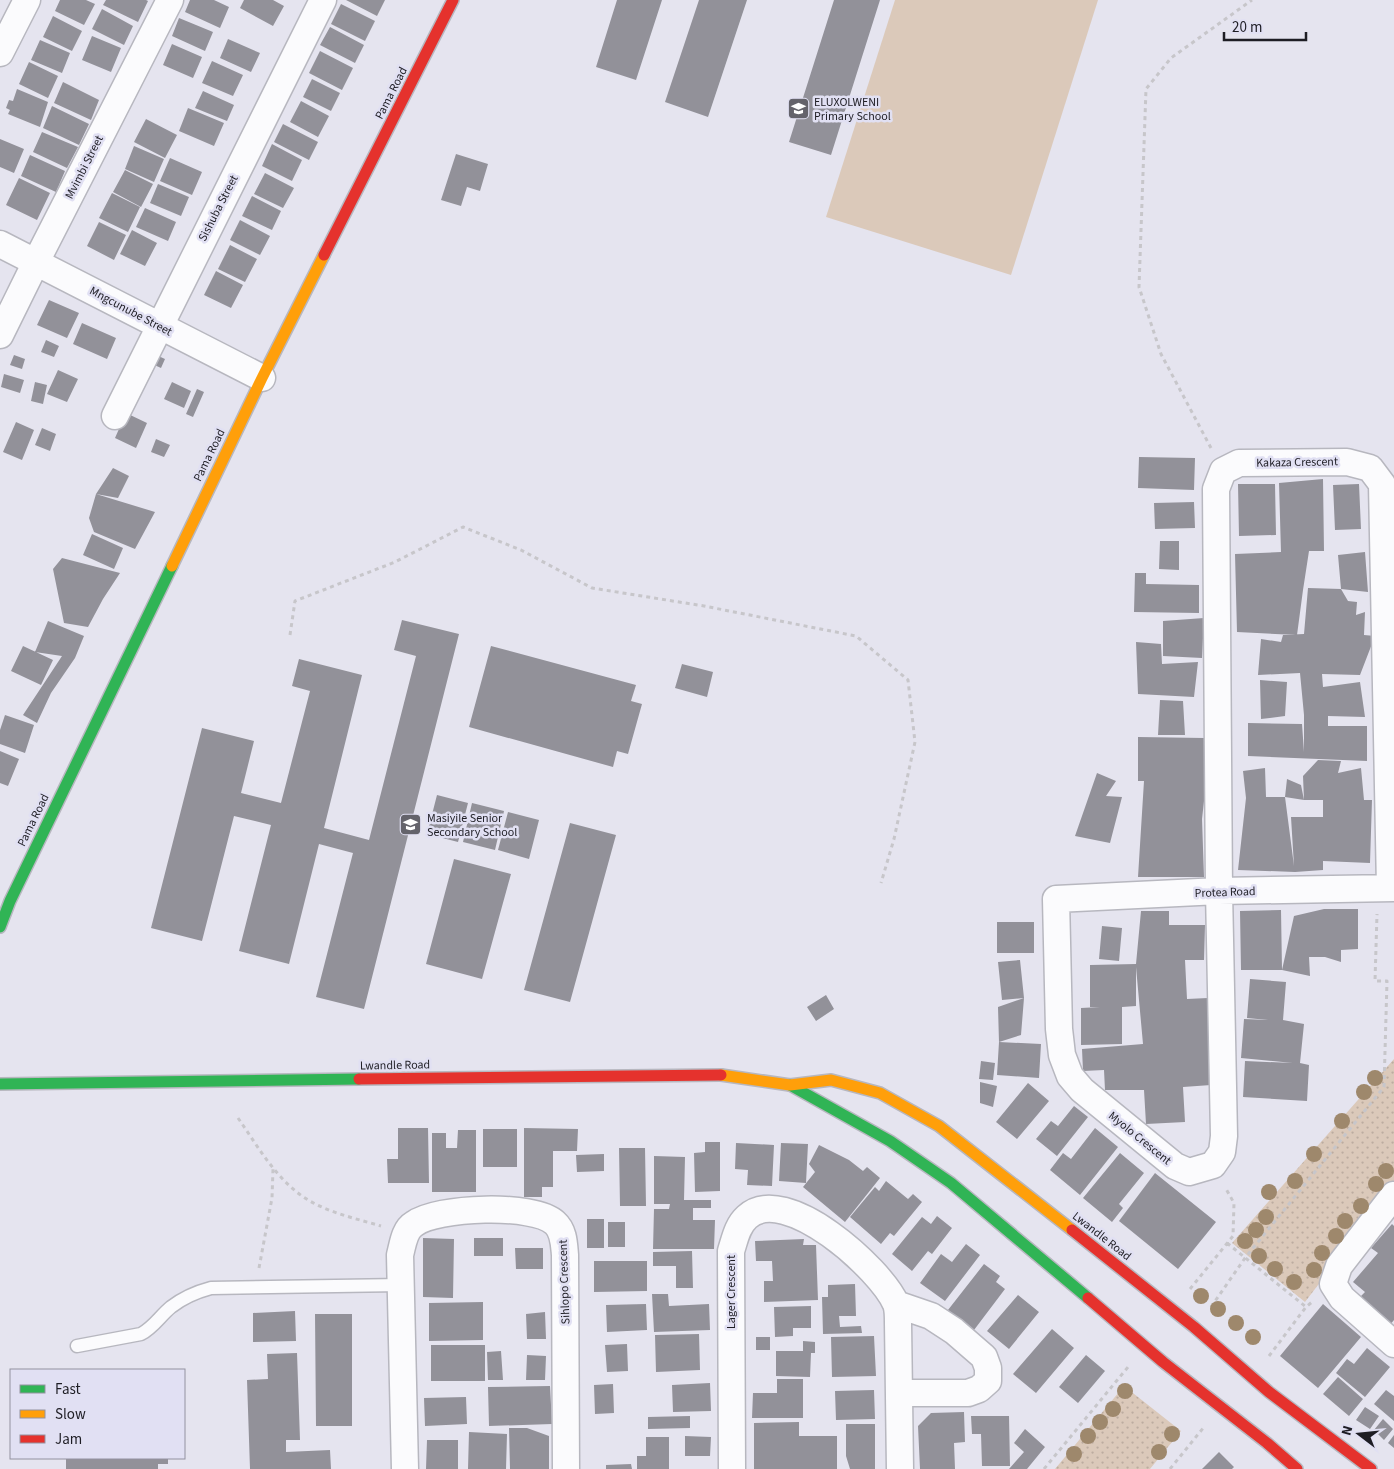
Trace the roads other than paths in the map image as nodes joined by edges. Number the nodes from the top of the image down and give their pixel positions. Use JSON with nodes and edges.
{"nodes":[{"id":1,"x":27,"y":0,"type":"edge"},
{"id":2,"x":170,"y":0,"type":"edge"},
{"id":3,"x":323,"y":0,"type":"edge"},
{"id":4,"x":453,"y":0,"type":"edge"},
{"id":5,"x":0,"y":53,"type":"edge"},
{"id":6,"x":0,"y":244,"type":"edge"},
{"id":7,"x":36,"y":262,"type":"junction"},
{"id":8,"x":159,"y":326,"type":"junction"},
{"id":9,"x":0,"y":335,"type":"edge"},
{"id":10,"x":262,"y":378,"type":"junction"},
{"id":11,"x":115,"y":416,"type":"dead end"},
{"id":12,"x":1389,"y":638,"type":"edge"},
{"id":13,"x":1387,"y":889,"type":"edge"},
{"id":14,"x":1218,"y":891,"type":"junction"},
{"id":15,"x":1056,"y":899,"type":"joint"},
{"id":16,"x":0,"y":927,"type":"edge"},
{"id":17,"x":0,"y":1084,"type":"edge"},
{"id":18,"x":790,"y":1085,"type":"junction"},
{"id":19,"x":1394,"y":1196,"type":"edge"},
{"id":20,"x":401,"y":1285,"type":"junction"},
{"id":21,"x":896,"y":1304,"type":"junction"},
{"id":22,"x":1394,"y":1344,"type":"edge"},
{"id":23,"x":77,"y":1346,"type":"dead end"},
{"id":24,"x":899,"y":1393,"type":"junction"},
{"id":25,"x":405,"y":1469,"type":"edge"},
{"id":26,"x":566,"y":1469,"type":"edge"},
{"id":27,"x":732,"y":1469,"type":"edge"},
{"id":28,"x":900,"y":1469,"type":"edge"},
{"id":29,"x":1297,"y":1469,"type":"edge"},
{"id":30,"x":1371,"y":1469,"type":"edge"}],
"edges":[{"from":1,"to":5,"type":"street"},
{"from":2,"to":7,"type":"street","name":"Mvimbi Street"},
{"from":3,"to":8,"type":"street","name":"Sishuba Street"},
{"from":4,"to":10,"type":"street","name":"Pama Road"},
{"from":6,"to":7,"type":"street","name":"Mngcunube Street"},
{"from":7,"to":8,"type":"street","name":"Mngcunube Street"},
{"from":7,"to":9,"type":"street","name":"Mvimbi Street"},
{"from":8,"to":10,"type":"street","name":"Mngcunube Street"},
{"from":8,"to":11,"type":"street","name":"Sishuba Street"},
{"from":10,"to":16,"type":"street","name":"Pama Road"},
{"from":12,"to":13,"type":"street","name":"Kakaza Crescent"},
{"from":12,"to":14,"type":"street","name":"Kakaza Crescent"},
{"from":13,"to":14,"type":"street","name":"Protea Road"},
{"from":14,"to":15,"type":"street","name":"Protea Road"},
{"from":14,"to":15,"type":"street","name":"Myolo Crescent"},
{"from":17,"to":18,"type":"street","name":"Lwandle Road"},
{"from":18,"to":29,"type":"street","name":"Lwandle Road"},
{"from":18,"to":30,"type":"street","name":"Lwandle Road"},
{"from":19,"to":22,"type":"street"},
{"from":20,"to":23,"type":"lane"},
{"from":20,"to":25,"type":"street"},
{"from":20,"to":26,"type":"street","name":"Sihlopo Crescent"},
{"from":21,"to":24,"type":"street","name":"Lager Crescent"},
{"from":21,"to":24,"type":"street"},
{"from":21,"to":27,"type":"street","name":"Lager Crescent"},
{"from":24,"to":28,"type":"street","name":"Lager Crescent"}]}
